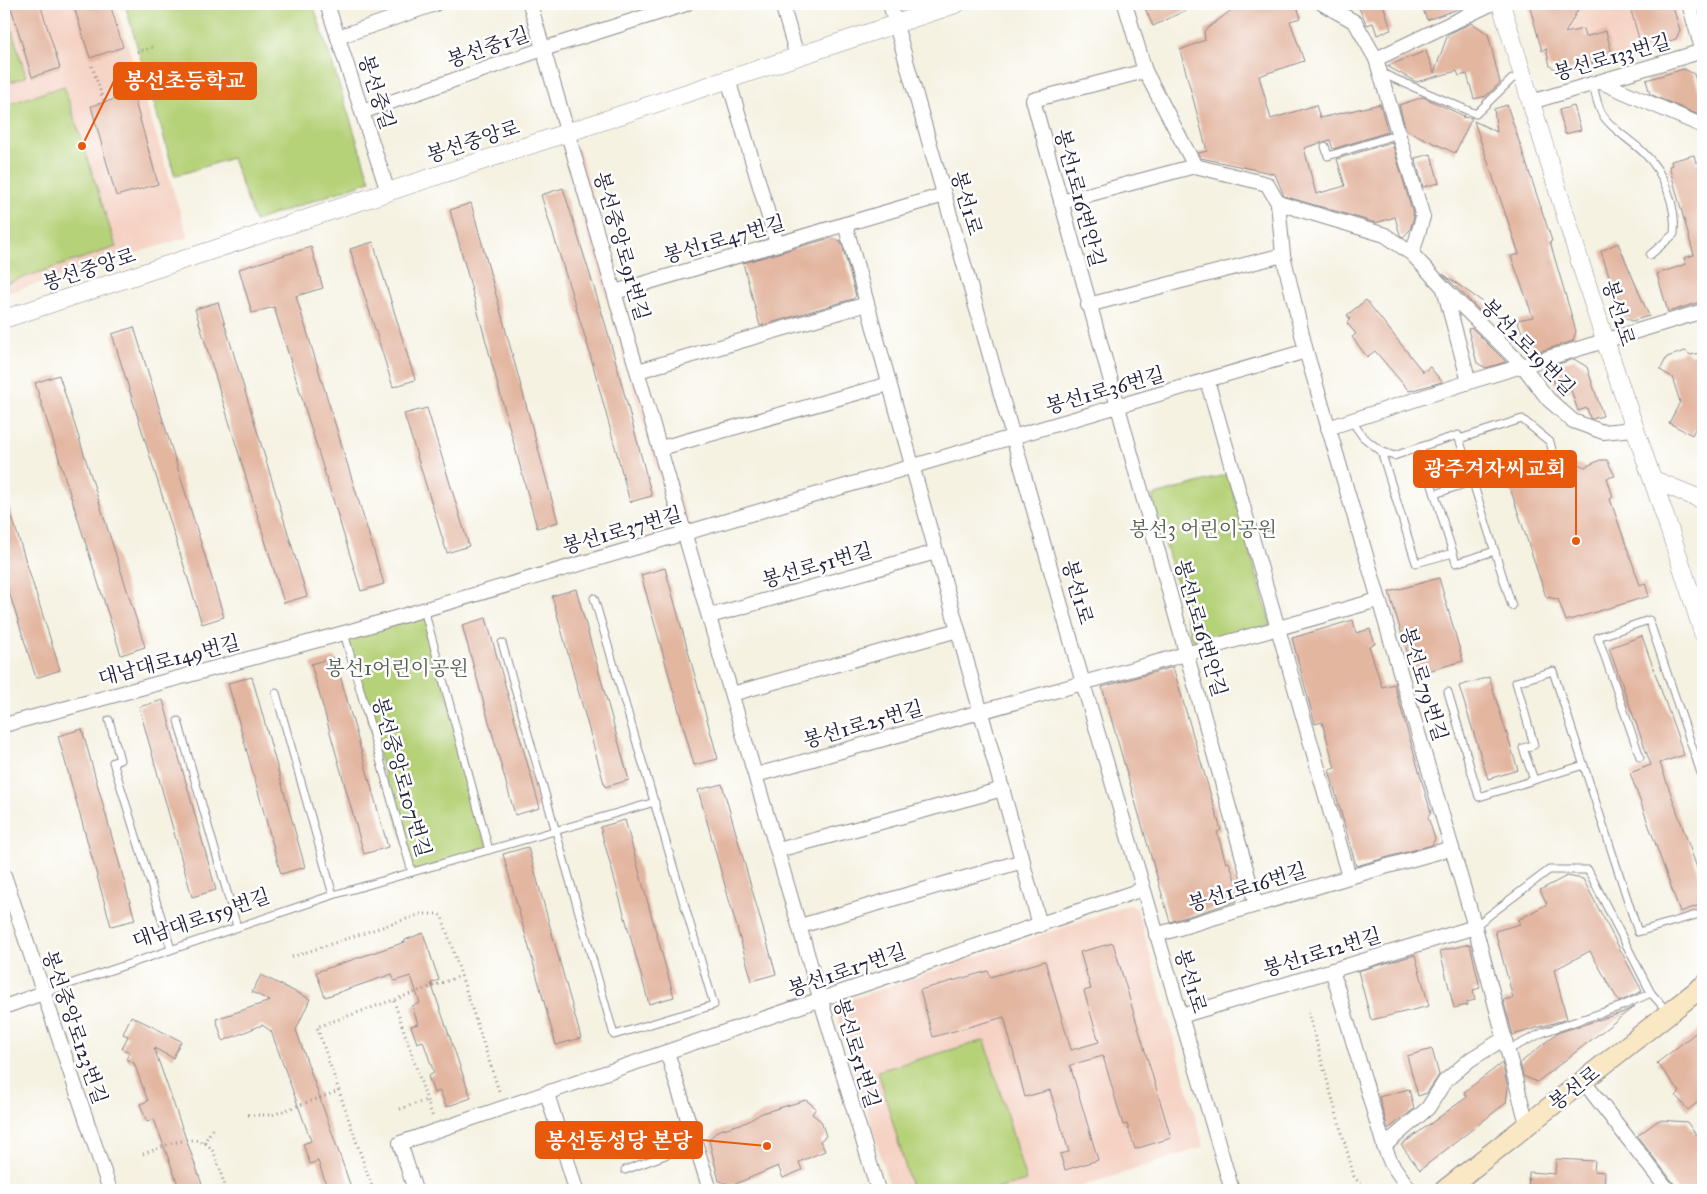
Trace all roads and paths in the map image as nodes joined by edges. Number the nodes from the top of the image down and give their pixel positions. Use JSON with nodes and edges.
{"nodes":[{"id":1,"x":326,"y":4,"type":"edge"},
{"id":2,"x":435,"y":4,"type":"edge"},
{"id":3,"x":530,"y":4,"type":"edge"},
{"id":4,"x":686,"y":4,"type":"edge"},
{"id":5,"x":782,"y":4,"type":"edge"},
{"id":6,"x":890,"y":4,"type":"edge"},
{"id":7,"x":956,"y":4,"type":"edge"},
{"id":8,"x":1126,"y":4,"type":"edge"},
{"id":9,"x":1323,"y":4,"type":"edge"},
{"id":10,"x":1491,"y":4,"type":"edge"},
{"id":11,"x":1501,"y":4,"type":"edge"},
{"id":12,"x":1689,"y":4,"type":"edge"},
{"id":13,"x":895,"y":23,"type":"junction"},
{"id":14,"x":338,"y":37,"type":"junction"},
{"id":15,"x":156,"y":46,"type":"dead end"},
{"id":16,"x":544,"y":48,"type":"junction"},
{"id":17,"x":1703,"y":51,"type":"edge"},
{"id":18,"x":137,"y":52,"type":"dead end"},
{"id":19,"x":797,"y":56,"type":"junction"},
{"id":20,"x":1376,"y":59,"type":"junction"},
{"id":21,"x":92,"y":66,"type":"dead end"},
{"id":22,"x":1145,"y":71,"type":"junction"},
{"id":23,"x":1380,"y":73,"type":"junction"},
{"id":24,"x":1523,"y":75,"type":"junction"},
{"id":25,"x":728,"y":79,"type":"junction"},
{"id":26,"x":1597,"y":83,"type":"junction"},
{"id":27,"x":104,"y":102,"type":"dead end"},
{"id":28,"x":1531,"y":102,"type":"junction"},
{"id":29,"x":362,"y":112,"type":"junction"},
{"id":30,"x":1703,"y":126,"type":"edge"},
{"id":31,"x":568,"y":132,"type":"junction"},
{"id":32,"x":1398,"y":134,"type":"junction"},
{"id":33,"x":1325,"y":146,"type":"dead end"},
{"id":34,"x":1195,"y":166,"type":"junction"},
{"id":35,"x":388,"y":192,"type":"junction"},
{"id":36,"x":944,"y":195,"type":"junction"},
{"id":37,"x":1061,"y":202,"type":"junction"},
{"id":38,"x":1278,"y":203,"type":"junction"},
{"id":39,"x":845,"y":224,"type":"junction"},
{"id":40,"x":777,"y":244,"type":"junction"},
{"id":41,"x":1412,"y":254,"type":"junction"},
{"id":42,"x":1283,"y":255,"type":"junction"},
{"id":43,"x":1650,"y":255,"type":"dead end"},
{"id":44,"x":1444,"y":288,"type":"junction"},
{"id":45,"x":615,"y":292,"type":"junction"},
{"id":46,"x":867,"y":304,"type":"junction"},
{"id":47,"x":1088,"y":306,"type":"junction"},
{"id":48,"x":1703,"y":311,"type":"edge"},
{"id":49,"x":4,"y":319,"type":"edge"},
{"id":50,"x":1605,"y":340,"type":"junction"},
{"id":51,"x":1306,"y":352,"type":"junction"},
{"id":52,"x":1523,"y":366,"type":"junction"},
{"id":53,"x":638,"y":371,"type":"junction"},
{"id":54,"x":1207,"y":380,"type":"junction"},
{"id":55,"x":1469,"y":382,"type":"junction"},
{"id":56,"x":889,"y":384,"type":"junction"},
{"id":57,"x":1118,"y":407,"type":"junction"},
{"id":58,"x":1351,"y":420,"type":"junction"},
{"id":59,"x":1328,"y":428,"type":"junction"},
{"id":60,"x":1634,"y":429,"type":"junction"},
{"id":61,"x":1013,"y":437,"type":"junction"},
{"id":62,"x":1459,"y":439,"type":"junction"},
{"id":63,"x":661,"y":448,"type":"junction"},
{"id":64,"x":1420,"y":448,"type":"junction"},
{"id":65,"x":1380,"y":451,"type":"junction"},
{"id":66,"x":912,"y":467,"type":"junction"},
{"id":67,"x":1654,"y":480,"type":"junction"},
{"id":68,"x":1473,"y":482,"type":"junction"},
{"id":69,"x":1435,"y":494,"type":"junction"},
{"id":70,"x":1703,"y":500,"type":"edge"},
{"id":71,"x":686,"y":533,"type":"junction"},
{"id":72,"x":1495,"y":551,"type":"junction"},
{"id":73,"x":936,"y":552,"type":"junction"},
{"id":74,"x":1453,"y":553,"type":"junction"},
{"id":75,"x":594,"y":598,"type":"dead end"},
{"id":76,"x":1378,"y":600,"type":"junction"},
{"id":77,"x":1512,"y":606,"type":"dead end"},
{"id":78,"x":424,"y":609,"type":"junction"},
{"id":79,"x":710,"y":616,"type":"junction"},
{"id":80,"x":1279,"y":628,"type":"junction"},
{"id":81,"x":958,"y":630,"type":"junction"},
{"id":82,"x":344,"y":632,"type":"junction"},
{"id":83,"x":1703,"y":633,"type":"edge"},
{"id":84,"x":502,"y":643,"type":"dead end"},
{"id":85,"x":1188,"y":654,"type":"junction"},
{"id":86,"x":1083,"y":683,"type":"junction"},
{"id":87,"x":1448,"y":692,"type":"dead end"},
{"id":88,"x":276,"y":693,"type":"dead end"},
{"id":89,"x":732,"y":694,"type":"junction"},
{"id":90,"x":981,"y":712,"type":"junction"},
{"id":91,"x":109,"y":720,"type":"dead end"},
{"id":92,"x":178,"y":721,"type":"dead end"},
{"id":93,"x":4,"y":725,"type":"edge"},
{"id":94,"x":1640,"y":756,"type":"dead end"},
{"id":95,"x":1584,"y":764,"type":"junction"},
{"id":96,"x":756,"y":775,"type":"junction"},
{"id":97,"x":1703,"y":779,"type":"edge"},
{"id":98,"x":1534,"y":780,"type":"junction"},
{"id":99,"x":1004,"y":795,"type":"junction"},
{"id":100,"x":655,"y":802,"type":"junction"},
{"id":101,"x":556,"y":830,"type":"junction"},
{"id":102,"x":1452,"y":848,"type":"junction"},
{"id":103,"x":489,"y":850,"type":"junction"},
{"id":104,"x":778,"y":850,"type":"junction"},
{"id":105,"x":1023,"y":861,"type":"junction"},
{"id":106,"x":412,"y":872,"type":"junction"},
{"id":107,"x":4,"y":875,"type":"edge"},
{"id":108,"x":1349,"y":877,"type":"junction"},
{"id":109,"x":1143,"y":889,"type":"junction"},
{"id":110,"x":333,"y":895,"type":"junction"},
{"id":111,"x":1256,"y":905,"type":"junction"},
{"id":112,"x":1703,"y":913,"type":"edge"},
{"id":113,"x":1040,"y":924,"type":"junction"},
{"id":114,"x":800,"y":926,"type":"junction"},
{"id":115,"x":238,"y":927,"type":"junction"},
{"id":116,"x":1475,"y":927,"type":"junction"},
{"id":117,"x":1156,"y":935,"type":"junction"},
{"id":118,"x":171,"y":949,"type":"junction"},
{"id":119,"x":292,"y":957,"type":"dead end"},
{"id":120,"x":1332,"y":970,"type":"junction"},
{"id":121,"x":461,"y":976,"type":"junction"},
{"id":122,"x":1703,"y":986,"type":"edge"},
{"id":123,"x":43,"y":993,"type":"junction"},
{"id":124,"x":1651,"y":993,"type":"junction"},
{"id":125,"x":394,"y":1001,"type":"junction"},
{"id":126,"x":821,"y":1001,"type":"junction"},
{"id":127,"x":4,"y":1007,"type":"edge"},
{"id":128,"x":1308,"y":1012,"type":"dead end"},
{"id":129,"x":1668,"y":1013,"type":"junction"},
{"id":130,"x":1181,"y":1016,"type":"junction"},
{"id":131,"x":1506,"y":1044,"type":"junction"},
{"id":132,"x":667,"y":1052,"type":"junction"},
{"id":133,"x":1584,"y":1082,"type":"junction"},
{"id":134,"x":339,"y":1091,"type":"junction"},
{"id":135,"x":547,"y":1093,"type":"junction"},
{"id":136,"x":427,"y":1100,"type":"junction"},
{"id":137,"x":504,"y":1108,"type":"junction"},
{"id":138,"x":400,"y":1109,"type":"dead end"},
{"id":139,"x":248,"y":1115,"type":"dead end"},
{"id":140,"x":1527,"y":1124,"type":"junction"},
{"id":141,"x":213,"y":1128,"type":"dead end"},
{"id":142,"x":437,"y":1131,"type":"junction"},
{"id":143,"x":204,"y":1143,"type":"junction"},
{"id":144,"x":695,"y":1144,"type":"junction"},
{"id":145,"x":1384,"y":1146,"type":"junction"},
{"id":146,"x":143,"y":1154,"type":"dead end"},
{"id":147,"x":625,"y":1170,"type":"dead end"},
{"id":148,"x":110,"y":1190,"type":"edge"},
{"id":149,"x":226,"y":1190,"type":"edge"},
{"id":150,"x":373,"y":1190,"type":"edge"},
{"id":151,"x":415,"y":1190,"type":"edge"},
{"id":152,"x":576,"y":1190,"type":"edge"},
{"id":153,"x":710,"y":1190,"type":"edge"},
{"id":154,"x":878,"y":1190,"type":"edge"},
{"id":155,"x":1232,"y":1190,"type":"edge"},
{"id":156,"x":1374,"y":1190,"type":"edge"},
{"id":157,"x":1410,"y":1190,"type":"edge"},
{"id":158,"x":1445,"y":1190,"type":"edge"},
{"id":159,"x":1668,"y":1190,"type":"edge"}],
"edges":[{"from":1,"to":14,"type":"street","name":"봉선중길"},
{"from":2,"to":14,"type":"street"},
{"from":3,"to":16,"type":"street","name":"봉선중앙로91번길"},
{"from":4,"to":16,"type":"street","name":"봉선중1길"},
{"from":5,"to":19,"type":"street"},
{"from":6,"to":13,"type":"street","name":"봉선1로"},
{"from":7,"to":13,"type":"street","name":"봉선중앙로"},
{"from":8,"to":22,"type":"street"},
{"from":9,"to":20,"type":"street"},
{"from":10,"to":20,"type":"street"},
{"from":11,"to":24,"type":"street","name":"봉선2로"},
{"from":12,"to":17,"type":"street"},
{"from":13,"to":19,"type":"street","name":"봉선중앙로"},
{"from":13,"to":36,"type":"street","name":"봉선1로"},
{"from":14,"to":29,"type":"street","name":"봉선중길"},
{"from":15,"to":18,"type":"path"},
{"from":16,"to":29,"type":"street","name":"봉선중1길"},
{"from":16,"to":31,"type":"street","name":"봉선중앙로91번길"},
{"from":17,"to":26,"type":"street","name":"봉선로133번길"},
{"from":19,"to":25,"type":"street","name":"봉선중앙로"},
{"from":20,"to":23,"type":"street"},
{"from":21,"to":27,"type":"path"},
{"from":22,"to":34,"type":"street"},
{"from":22,"to":37,"type":"street","name":"봉선1로16번안길"},
{"from":23,"to":24,"type":"lane"},
{"from":23,"to":32,"type":"street"},
{"from":24,"to":28,"type":"street","name":"봉선2로"},
{"from":25,"to":31,"type":"street","name":"봉선중앙로"},
{"from":25,"to":40,"type":"street"},
{"from":26,"to":28,"type":"street","name":"봉선로133번길"},
{"from":26,"to":30,"type":"street"},
{"from":26,"to":43,"type":"lane"},
{"from":28,"to":50,"type":"street","name":"봉선2로"},
{"from":29,"to":35,"type":"street","name":"봉선중길"},
{"from":31,"to":35,"type":"street","name":"봉선중앙로"},
{"from":31,"to":45,"type":"street","name":"봉선중앙로91번길"},
{"from":32,"to":33,"type":"lane"},
{"from":32,"to":41,"type":"street"},
{"from":34,"to":37,"type":"street"},
{"from":34,"to":38,"type":"street"},
{"from":35,"to":49,"type":"street","name":"봉선중앙로"},
{"from":36,"to":39,"type":"street","name":"봉선1로47번길"},
{"from":36,"to":61,"type":"street","name":"봉선1로"},
{"from":37,"to":47,"type":"street","name":"봉선1로16번안길"},
{"from":38,"to":41,"type":"street","name":"봉선2로19번길"},
{"from":38,"to":42,"type":"street","name":"봉선로79번길"},
{"from":39,"to":40,"type":"street","name":"봉선1로47번길"},
{"from":39,"to":46,"type":"street"},
{"from":40,"to":45,"type":"street","name":"봉선1로47번길"},
{"from":41,"to":44,"type":"street","name":"봉선2로19번길"},
{"from":42,"to":47,"type":"street"},
{"from":42,"to":51,"type":"street","name":"봉선로79번길"},
{"from":44,"to":52,"type":"street","name":"봉선2로19번길"},
{"from":44,"to":55,"type":"street"},
{"from":45,"to":53,"type":"street","name":"봉선중앙로91번길"},
{"from":46,"to":53,"type":"street"},
{"from":46,"to":56,"type":"street"},
{"from":47,"to":57,"type":"street","name":"봉선1로16번안길"},
{"from":48,"to":50,"type":"street"},
{"from":50,"to":52,"type":"street"},
{"from":50,"to":60,"type":"street","name":"봉선2로"},
{"from":51,"to":54,"type":"street","name":"봉선1로36번길"},
{"from":51,"to":59,"type":"street","name":"봉선로79번길"},
{"from":52,"to":55,"type":"street"},
{"from":52,"to":60,"type":"street","name":"봉선2로19번길"},
{"from":53,"to":63,"type":"street","name":"봉선중앙로91번길"},
{"from":54,"to":57,"type":"street","name":"봉선1로36번길"},
{"from":54,"to":80,"type":"street"},
{"from":55,"to":58,"type":"street"},
{"from":56,"to":63,"type":"street"},
{"from":56,"to":66,"type":"street"},
{"from":57,"to":61,"type":"street","name":"봉선1로36번길"},
{"from":57,"to":85,"type":"street","name":"봉선1로16번안길"},
{"from":58,"to":59,"type":"street"},
{"from":58,"to":65,"type":"lane"},
{"from":59,"to":76,"type":"street","name":"봉선로79번길"},
{"from":60,"to":67,"type":"street","name":"봉선2로"},
{"from":61,"to":66,"type":"street","name":"봉선1로37번길"},
{"from":61,"to":86,"type":"street","name":"봉선1로"},
{"from":62,"to":64,"type":"lane"},
{"from":62,"to":68,"type":"lane"},
{"from":62,"to":68,"type":"lane"},
{"from":63,"to":71,"type":"street","name":"봉선중앙로91번길"},
{"from":64,"to":65,"type":"lane"},
{"from":64,"to":69,"type":"lane"},
{"from":65,"to":74,"type":"lane"},
{"from":66,"to":71,"type":"street","name":"봉선1로37번길"},
{"from":66,"to":73,"type":"street"},
{"from":67,"to":70,"type":"street"},
{"from":67,"to":83,"type":"street","name":"봉선2로"},
{"from":68,"to":69,"type":"lane"},
{"from":68,"to":72,"type":"lane"},
{"from":69,"to":74,"type":"lane"},
{"from":71,"to":78,"type":"street","name":"봉선1로37번길"},
{"from":71,"to":79,"type":"street","name":"봉선로51번길"},
{"from":72,"to":74,"type":"lane"},
{"from":72,"to":77,"type":"lane"},
{"from":73,"to":79,"type":"street","name":"봉선로51번길"},
{"from":73,"to":81,"type":"street"},
{"from":75,"to":100,"type":"lane"},
{"from":76,"to":80,"type":"street","name":"봉선1로25번길"},
{"from":76,"to":102,"type":"street","name":"봉선로79번길"},
{"from":78,"to":82,"type":"street","name":"봉선1로37번길"},
{"from":78,"to":103,"type":"lane"},
{"from":79,"to":89,"type":"street","name":"봉선로51번길"},
{"from":80,"to":85,"type":"street","name":"봉선1로25번길"},
{"from":80,"to":108,"type":"street"},
{"from":81,"to":89,"type":"street"},
{"from":81,"to":90,"type":"street"},
{"from":82,"to":93,"type":"street","name":"대남대로149번길"},
{"from":82,"to":106,"type":"lane","name":"봉선중앙로107번길"},
{"from":84,"to":101,"type":"lane"},
{"from":85,"to":86,"type":"street","name":"봉선1로25번길"},
{"from":85,"to":111,"type":"street","name":"봉선1로16번안길"},
{"from":86,"to":90,"type":"street","name":"봉선1로25번길"},
{"from":86,"to":109,"type":"street","name":"봉선1로"},
{"from":87,"to":98,"type":"lane"},
{"from":88,"to":110,"type":"lane"},
{"from":89,"to":96,"type":"street","name":"봉선로51번길"},
{"from":90,"to":96,"type":"street","name":"봉선1로25번길"},
{"from":90,"to":99,"type":"street"},
{"from":91,"to":118,"type":"lane"},
{"from":92,"to":115,"type":"lane"},
{"from":94,"to":97,"type":"lane"},
{"from":95,"to":98,"type":"lane"},
{"from":95,"to":98,"type":"lane"},
{"from":95,"to":112,"type":"lane"},
{"from":96,"to":104,"type":"street","name":"봉선로51번길"},
{"from":99,"to":104,"type":"street"},
{"from":99,"to":105,"type":"street"},
{"from":100,"to":101,"type":"lane","name":"대남대로159번길"},
{"from":100,"to":101,"type":"lane"},
{"from":101,"to":103,"type":"lane","name":"대남대로159번길"},
{"from":102,"to":108,"type":"street","name":"봉선1로16번길"},
{"from":102,"to":116,"type":"street","name":"봉선로79번길"},
{"from":103,"to":106,"type":"lane","name":"대남대로159번길"},
{"from":104,"to":114,"type":"street","name":"봉선로51번길"},
{"from":105,"to":113,"type":"street"},
{"from":105,"to":114,"type":"street"},
{"from":106,"to":110,"type":"lane","name":"대남대로159번길"},
{"from":107,"to":123,"type":"street","name":"봉선중앙로123번길"},
{"from":108,"to":111,"type":"street","name":"봉선1로16번길"},
{"from":109,"to":113,"type":"street","name":"봉선1로17번길"},
{"from":109,"to":117,"type":"street","name":"봉선1로"},
{"from":110,"to":115,"type":"lane","name":"대남대로159번길"},
{"from":111,"to":117,"type":"street","name":"봉선1로16번길"},
{"from":113,"to":126,"type":"street","name":"봉선1로17번길"},
{"from":114,"to":126,"type":"street","name":"봉선로51번길"},
{"from":115,"to":118,"type":"lane","name":"대남대로159번길"},
{"from":116,"to":120,"type":"street","name":"봉선1로12번길"},
{"from":116,"to":124,"type":"lane"},
{"from":116,"to":131,"type":"street","name":"봉선로79번길"},
{"from":117,"to":130,"type":"street","name":"봉선1로"},
{"from":118,"to":123,"type":"lane","name":"대남대로159번길"},
{"from":119,"to":121,"type":"path"},
{"from":120,"to":130,"type":"street","name":"봉선1로12번길"},
{"from":120,"to":145,"type":"street"},
{"from":121,"to":125,"type":"path"},
{"from":121,"to":137,"type":"path"},
{"from":122,"to":129,"type":"main road","name":"봉선로"},
{"from":123,"to":127,"type":"street","name":"대남대로159번길"},
{"from":123,"to":148,"type":"street","name":"봉선중앙로123번길"},
{"from":124,"to":129,"type":"lane"},
{"from":124,"to":131,"type":"lane"},
{"from":125,"to":134,"type":"path"},
{"from":125,"to":136,"type":"path"},
{"from":126,"to":132,"type":"street","name":"봉선1로17번길"},
{"from":126,"to":154,"type":"street","name":"봉선로51번길"},
{"from":128,"to":156,"type":"path"},
{"from":129,"to":133,"type":"main road","name":"봉선로"},
{"from":130,"to":155,"type":"street","name":"봉선1로"},
{"from":131,"to":140,"type":"street","name":"봉선로79번길"},
{"from":131,"to":145,"type":"street"},
{"from":132,"to":135,"type":"street","name":"봉선1로17번길"},
{"from":132,"to":144,"type":"street"},
{"from":133,"to":140,"type":"main road","name":"봉선로"},
{"from":133,"to":159,"type":"street"},
{"from":134,"to":139,"type":"path"},
{"from":134,"to":150,"type":"path"},
{"from":135,"to":137,"type":"street","name":"봉선1로17번길"},
{"from":135,"to":152,"type":"street"},
{"from":136,"to":138,"type":"path"},
{"from":136,"to":142,"type":"path"},
{"from":137,"to":142,"type":"street","name":"봉선1로17번길"},
{"from":140,"to":158,"type":"main road","name":"봉선로"},
{"from":141,"to":143,"type":"path"},
{"from":142,"to":151,"type":"street","name":"봉선1로17번길"},
{"from":143,"to":146,"type":"path"},
{"from":143,"to":149,"type":"path"},
{"from":144,"to":147,"type":"lane"},
{"from":144,"to":153,"type":"street"},
{"from":145,"to":157,"type":"street"}]}
